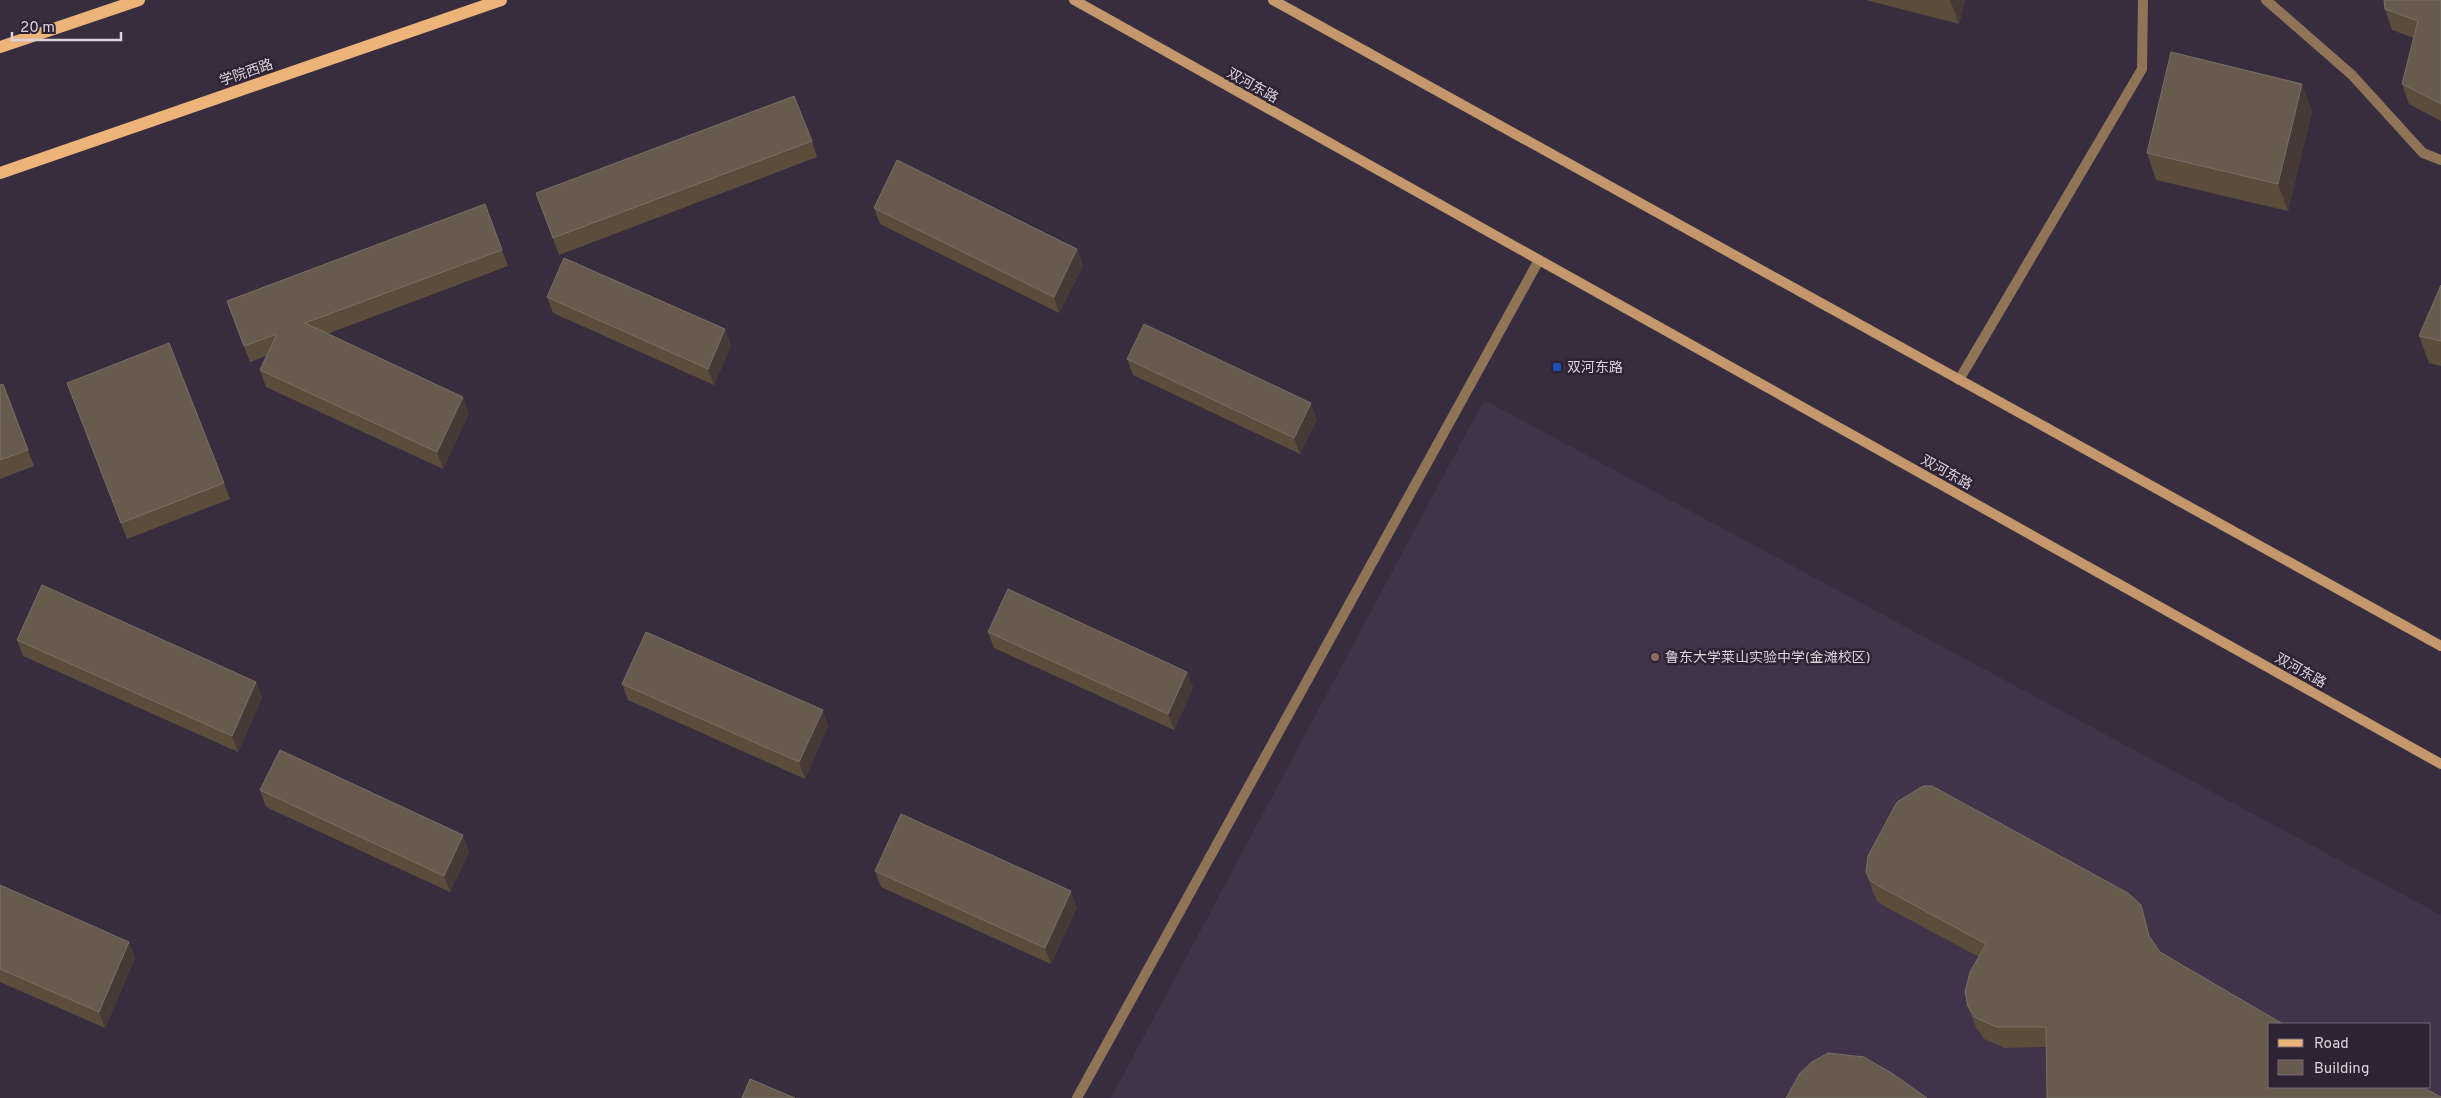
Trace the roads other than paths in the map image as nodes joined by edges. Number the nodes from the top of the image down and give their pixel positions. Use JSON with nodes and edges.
{"nodes":[{"id":1,"x":139,"y":0,"type":"edge"},
{"id":2,"x":501,"y":0,"type":"edge"},
{"id":3,"x":1074,"y":0,"type":"edge"},
{"id":4,"x":1273,"y":0,"type":"edge"},
{"id":5,"x":2143,"y":0,"type":"edge"},
{"id":6,"x":2266,"y":0,"type":"edge"},
{"id":7,"x":0,"y":47,"type":"edge"},
{"id":8,"x":2441,"y":160,"type":"edge"},
{"id":9,"x":0,"y":174,"type":"edge"},
{"id":10,"x":1539,"y":260,"type":"junction"},
{"id":11,"x":1959,"y":380,"type":"junction"},
{"id":12,"x":2441,"y":646,"type":"edge"},
{"id":13,"x":2441,"y":764,"type":"edge"},
{"id":14,"x":1077,"y":1098,"type":"edge"}],
"edges":[{"from":1,"to":7,"type":"main road"},
{"from":2,"to":9,"type":"main road","name":"学院西路"},
{"from":3,"to":10,"type":"street","name":"双河东路"},
{"from":4,"to":11,"type":"street"},
{"from":5,"to":11,"type":"street"},
{"from":6,"to":8,"type":"street"},
{"from":10,"to":13,"type":"street","name":"双河东路"},
{"from":10,"to":14,"type":"street"},
{"from":11,"to":12,"type":"street"}]}
